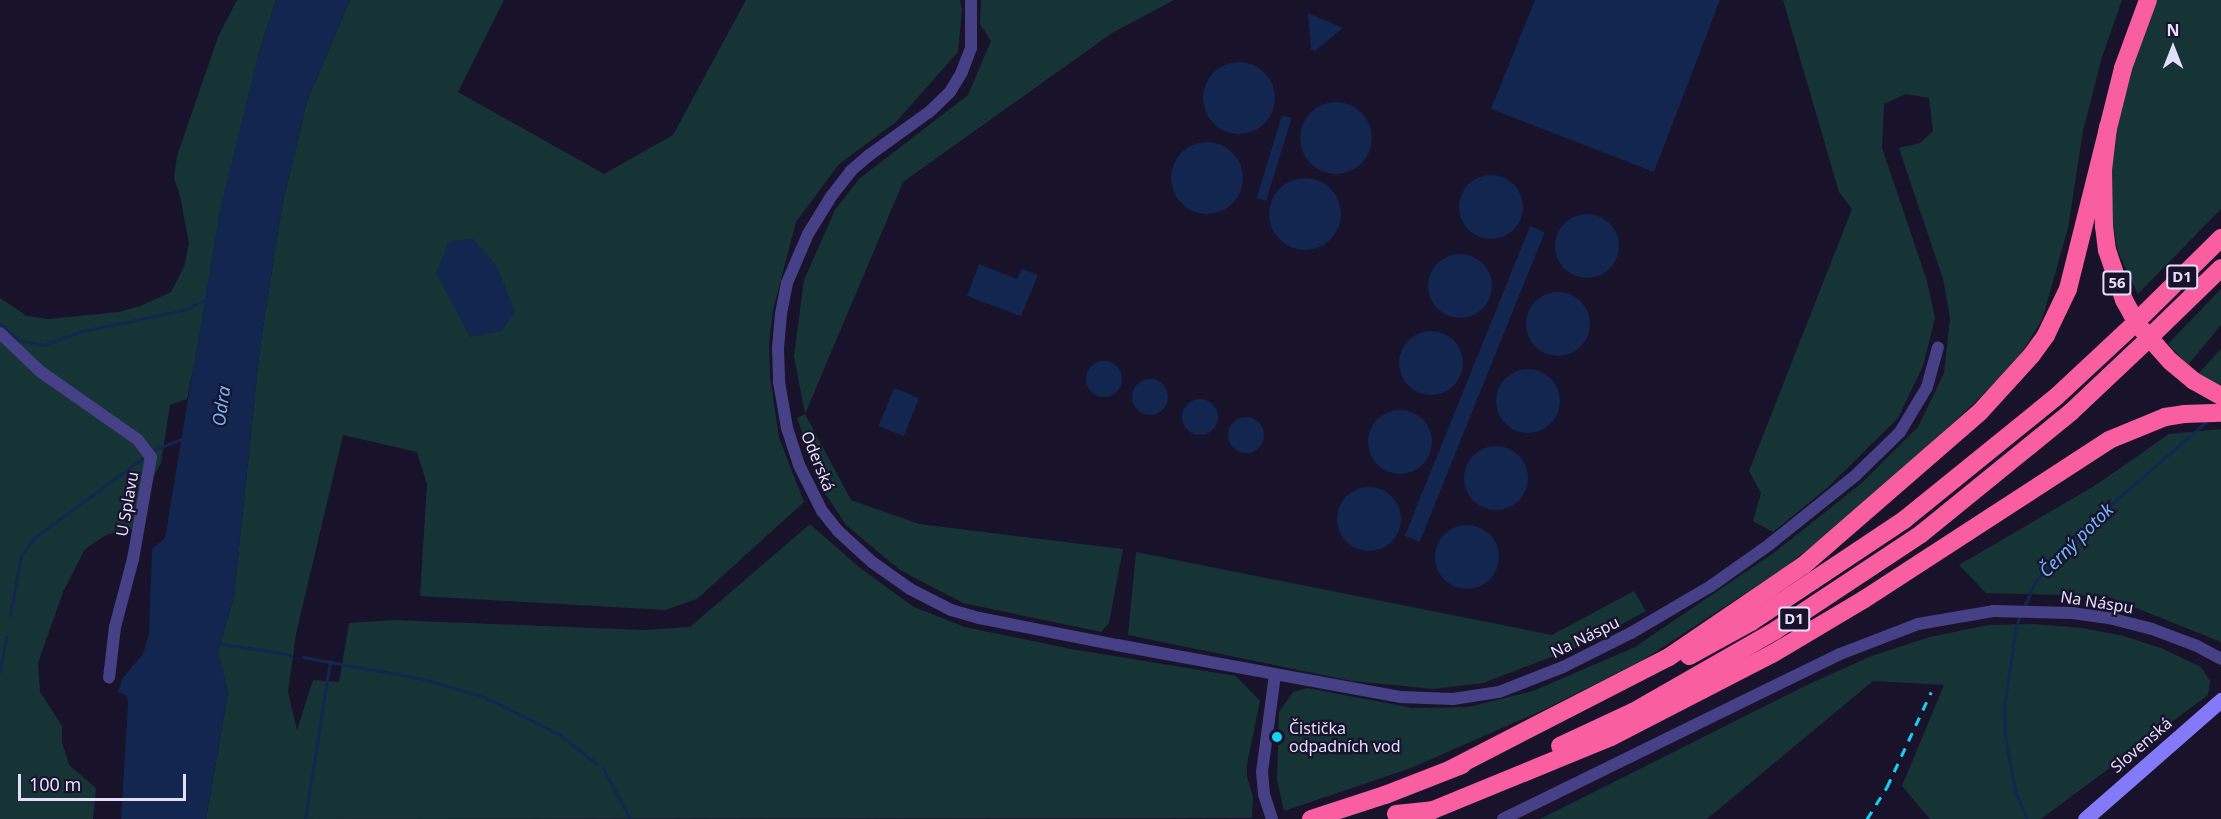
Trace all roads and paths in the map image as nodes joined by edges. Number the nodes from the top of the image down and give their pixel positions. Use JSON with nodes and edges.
{"nodes":[{"id":1,"x":971,"y":0,"type":"edge"},
{"id":2,"x":2148,"y":0,"type":"edge"},
{"id":3,"x":2108,"y":127,"type":"junction"},
{"id":4,"x":2221,"y":238,"type":"edge"},
{"id":5,"x":2221,"y":268,"type":"edge"},
{"id":6,"x":2143,"y":315,"type":"dead end"},
{"id":7,"x":2130,"y":328,"type":"dead end"},
{"id":8,"x":0,"y":333,"type":"edge"},
{"id":9,"x":1938,"y":347,"type":"dead end"},
{"id":10,"x":2221,"y":396,"type":"edge"},
{"id":11,"x":2221,"y":413,"type":"edge"},
{"id":12,"x":2221,"y":658,"type":"edge"},
{"id":13,"x":1275,"y":675,"type":"junction"},
{"id":14,"x":108,"y":678,"type":"dead end"},
{"id":15,"x":2221,"y":700,"type":"edge"},
{"id":16,"x":1451,"y":769,"type":"junction"},
{"id":17,"x":1388,"y":816,"type":"edge"},
{"id":18,"x":1316,"y":818,"type":"edge"},
{"id":19,"x":1272,"y":819,"type":"edge"},
{"id":20,"x":1503,"y":819,"type":"edge"},
{"id":21,"x":2085,"y":819,"type":"edge"}],
"edges":[{"from":1,"to":13,"type":"street","name":"Oderská"},
{"from":2,"to":3,"type":"highway"},
{"from":3,"to":10,"type":"highway","number":"56","bridge":true},
{"from":3,"to":16,"type":"highway","number":"D1","bridge":true},
{"from":4,"to":6,"type":"highway","number":"D1"},
{"from":5,"to":17,"type":"highway","number":"D1"},
{"from":7,"to":16,"type":"highway","number":"D1"},
{"from":8,"to":14,"type":"street","name":"U Splavu"},
{"from":9,"to":13,"type":"street","name":"Na Náspu"},
{"from":11,"to":17,"type":"highway","number":"D1"},
{"from":12,"to":20,"type":"street","name":"Na Náspu"},
{"from":13,"to":19,"type":"street"},
{"from":15,"to":21,"type":"street","name":"Slovenská"},
{"from":16,"to":18,"type":"highway","number":"D1"}]}
